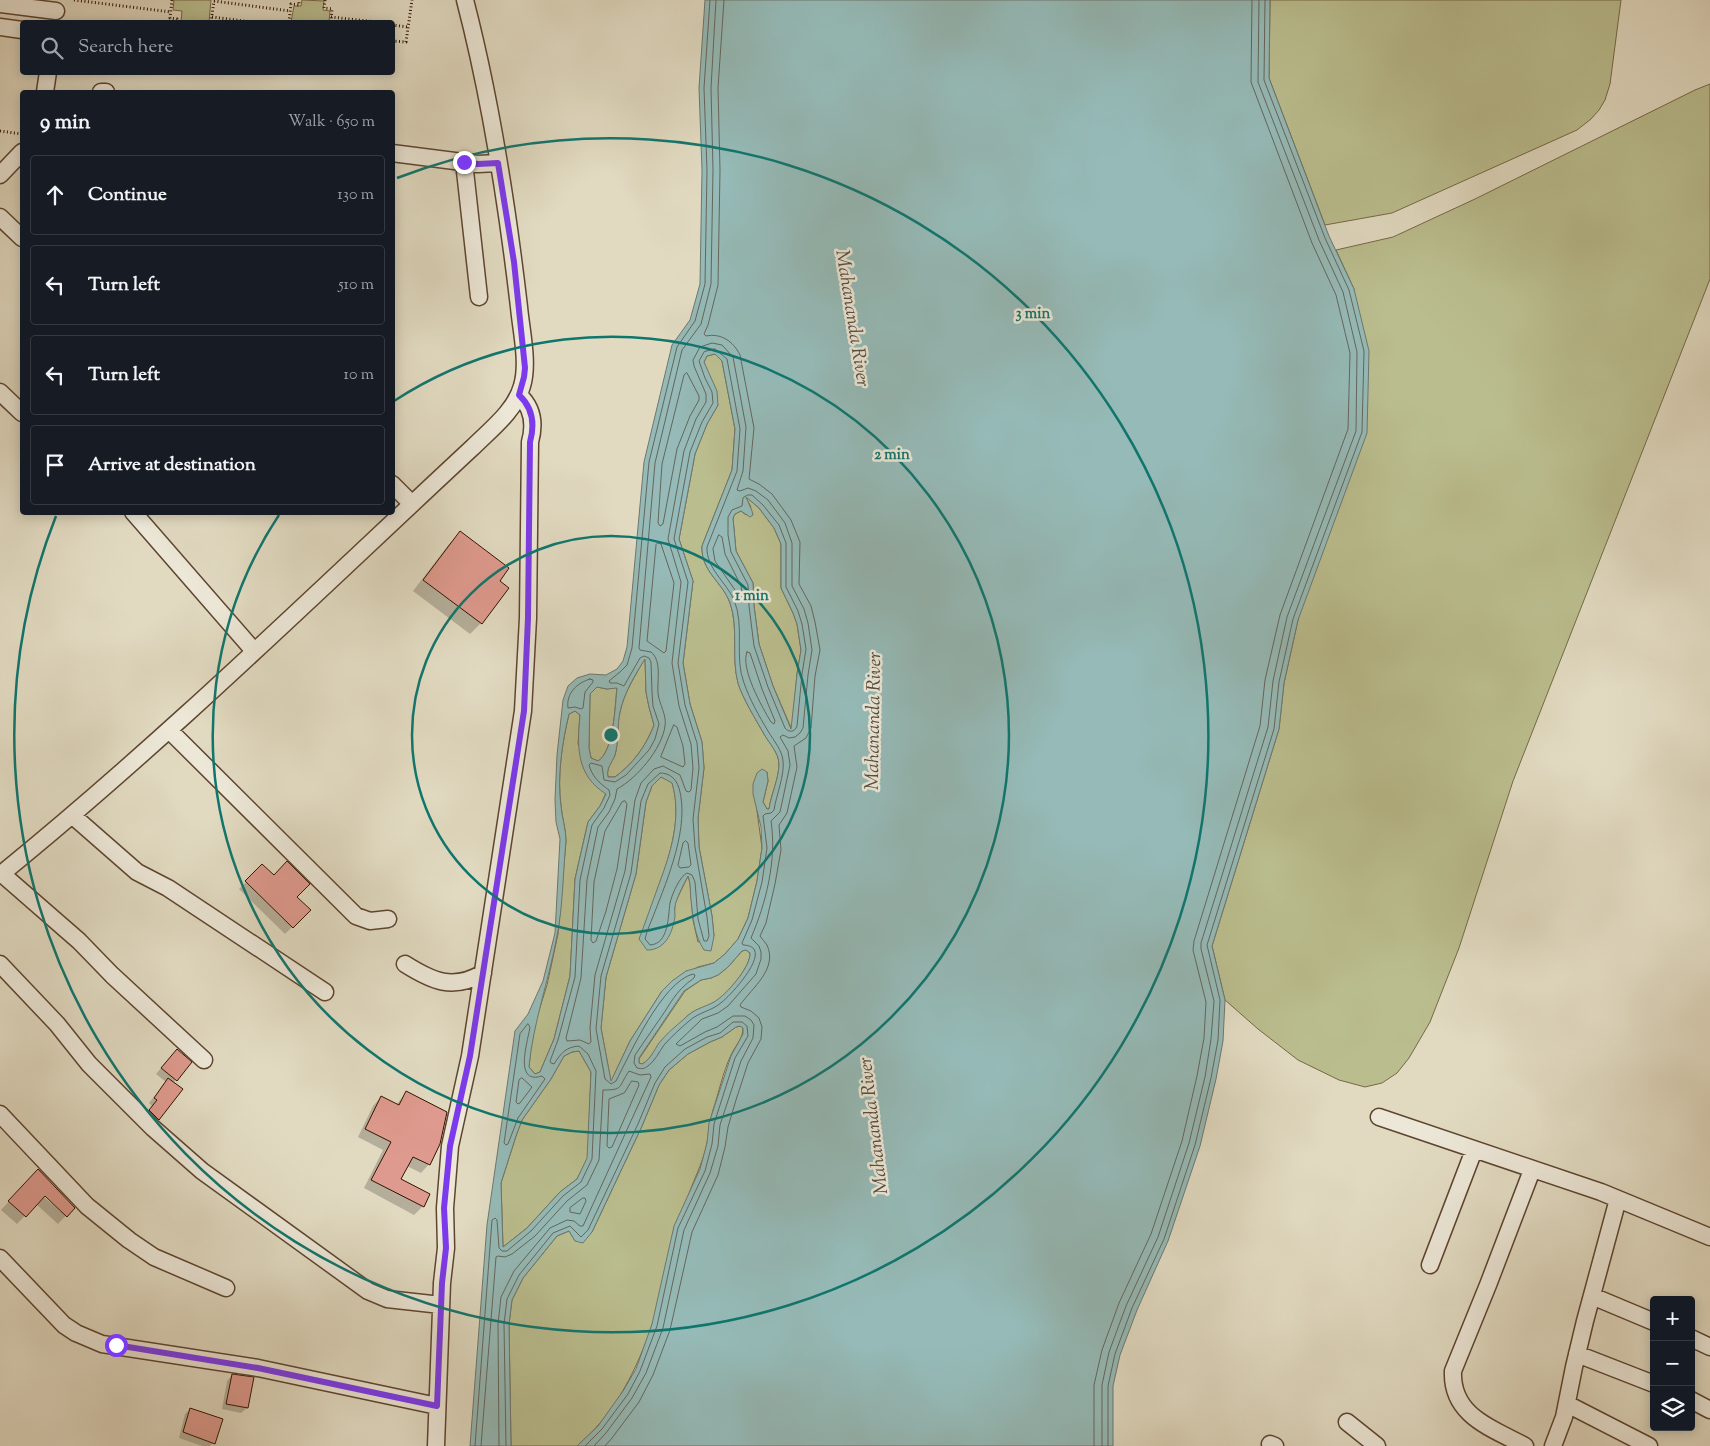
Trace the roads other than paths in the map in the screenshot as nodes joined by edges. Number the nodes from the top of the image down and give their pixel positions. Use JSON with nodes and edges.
{"nodes":[{"id":1,"x":465,"y":0,"type":"edge"},
{"id":2,"x":0,"y":4,"type":"edge"},
{"id":3,"x":56,"y":11,"type":"edge"},
{"id":4,"x":24,"y":15,"type":"edge"},
{"id":5,"x":0,"y":27,"type":"edge"},
{"id":6,"x":20,"y":30,"type":"edge"},
{"id":7,"x":48,"y":75,"type":"edge"},
{"id":8,"x":45,"y":90,"type":"edge"},
{"id":9,"x":395,"y":153,"type":"edge"},
{"id":10,"x":20,"y":154,"type":"edge"},
{"id":11,"x":464,"y":162,"type":"junction"},
{"id":12,"x":498,"y":163,"type":"junction"},
{"id":13,"x":0,"y":175,"type":"edge"},
{"id":14,"x":0,"y":216,"type":"edge"},
{"id":15,"x":20,"y":236,"type":"edge"},
{"id":16,"x":478,"y":297,"type":"dead end"},
{"id":17,"x":0,"y":392,"type":"edge"},
{"id":18,"x":519,"y":395,"type":"junction"},
{"id":19,"x":20,"y":411,"type":"edge"},
{"id":20,"x":395,"y":487,"type":"edge"},
{"id":21,"x":412,"y":504,"type":"junction"},
{"id":22,"x":136,"y":515,"type":"edge"},
{"id":23,"x":254,"y":651,"type":"junction"},
{"id":24,"x":169,"y":730,"type":"junction"},
{"id":25,"x":73,"y":816,"type":"junction"},
{"id":26,"x":1,"y":875,"type":"edge"},
{"id":27,"x":388,"y":919,"type":"dead end"},
{"id":28,"x":0,"y":964,"type":"edge"},
{"id":29,"x":405,"y":964,"type":"dead end"},
{"id":30,"x":483,"y":973,"type":"junction"},
{"id":31,"x":325,"y":992,"type":"dead end"},
{"id":32,"x":204,"y":1060,"type":"dead end"},
{"id":33,"x":0,"y":1114,"type":"edge"},
{"id":34,"x":1379,"y":1117,"type":"dead end"},
{"id":35,"x":1474,"y":1150,"type":"junction"},
{"id":36,"x":1532,"y":1170,"type":"junction"},
{"id":37,"x":1618,"y":1199,"type":"junction"},
{"id":38,"x":1710,"y":1237,"type":"edge"},
{"id":39,"x":0,"y":1258,"type":"edge"},
{"id":40,"x":1430,"y":1265,"type":"dead end"},
{"id":41,"x":226,"y":1288,"type":"dead end"},
{"id":42,"x":1592,"y":1296,"type":"junction"},
{"id":43,"x":441,"y":1305,"type":"junction"},
{"id":44,"x":1650,"y":1320,"type":"edge"},
{"id":45,"x":1695,"y":1340,"type":"edge"},
{"id":46,"x":1710,"y":1347,"type":"edge"},
{"id":47,"x":1577,"y":1354,"type":"junction"},
{"id":48,"x":1650,"y":1382,"type":"edge"},
{"id":49,"x":1695,"y":1402,"type":"edge"},
{"id":50,"x":1567,"y":1404,"type":"junction"},
{"id":51,"x":437,"y":1406,"type":"junction"},
{"id":52,"x":1710,"y":1410,"type":"edge"},
{"id":53,"x":1347,"y":1422,"type":"dead end"},
{"id":54,"x":436,"y":1446,"type":"edge"},
{"id":55,"x":1377,"y":1446,"type":"edge"},
{"id":56,"x":1525,"y":1446,"type":"edge"},
{"id":57,"x":1552,"y":1446,"type":"edge"},
{"id":58,"x":1649,"y":1446,"type":"edge"}],
"edges":[{"from":1,"to":12,"type":"street"},
{"from":2,"to":4,"type":"street"},
{"from":3,"to":4,"type":"street"},
{"from":5,"to":6,"type":"street"},
{"from":7,"to":8,"type":"street"},
{"from":9,"to":11,"type":"street"},
{"from":10,"to":13,"type":"street"},
{"from":11,"to":12,"type":"street"},
{"from":11,"to":16,"type":"street"},
{"from":12,"to":18,"type":"street"},
{"from":14,"to":15,"type":"street"},
{"from":17,"to":19,"type":"street"},
{"from":18,"to":21,"type":"street"},
{"from":18,"to":30,"type":"street"},
{"from":20,"to":21,"type":"street"},
{"from":21,"to":23,"type":"street"},
{"from":22,"to":23,"type":"street"},
{"from":23,"to":24,"type":"street"},
{"from":24,"to":25,"type":"street"},
{"from":24,"to":27,"type":"street"},
{"from":25,"to":26,"type":"street"},
{"from":25,"to":31,"type":"street"},
{"from":26,"to":32,"type":"street"},
{"from":28,"to":43,"type":"street"},
{"from":29,"to":30,"type":"street"},
{"from":30,"to":43,"type":"street"},
{"from":33,"to":41,"type":"street"},
{"from":34,"to":35,"type":"street"},
{"from":35,"to":36,"type":"street"},
{"from":35,"to":40,"type":"street"},
{"from":36,"to":37,"type":"street"},
{"from":36,"to":56,"type":"street"},
{"from":37,"to":38,"type":"street"},
{"from":37,"to":42,"type":"street"},
{"from":39,"to":51,"type":"street"},
{"from":42,"to":44,"type":"street"},
{"from":42,"to":47,"type":"street"},
{"from":43,"to":51,"type":"street"},
{"from":45,"to":46,"type":"street"},
{"from":47,"to":48,"type":"street"},
{"from":47,"to":50,"type":"street"},
{"from":49,"to":52,"type":"street"},
{"from":50,"to":57,"type":"street"},
{"from":50,"to":58,"type":"street"},
{"from":51,"to":54,"type":"street"},
{"from":53,"to":55,"type":"street"}]}
